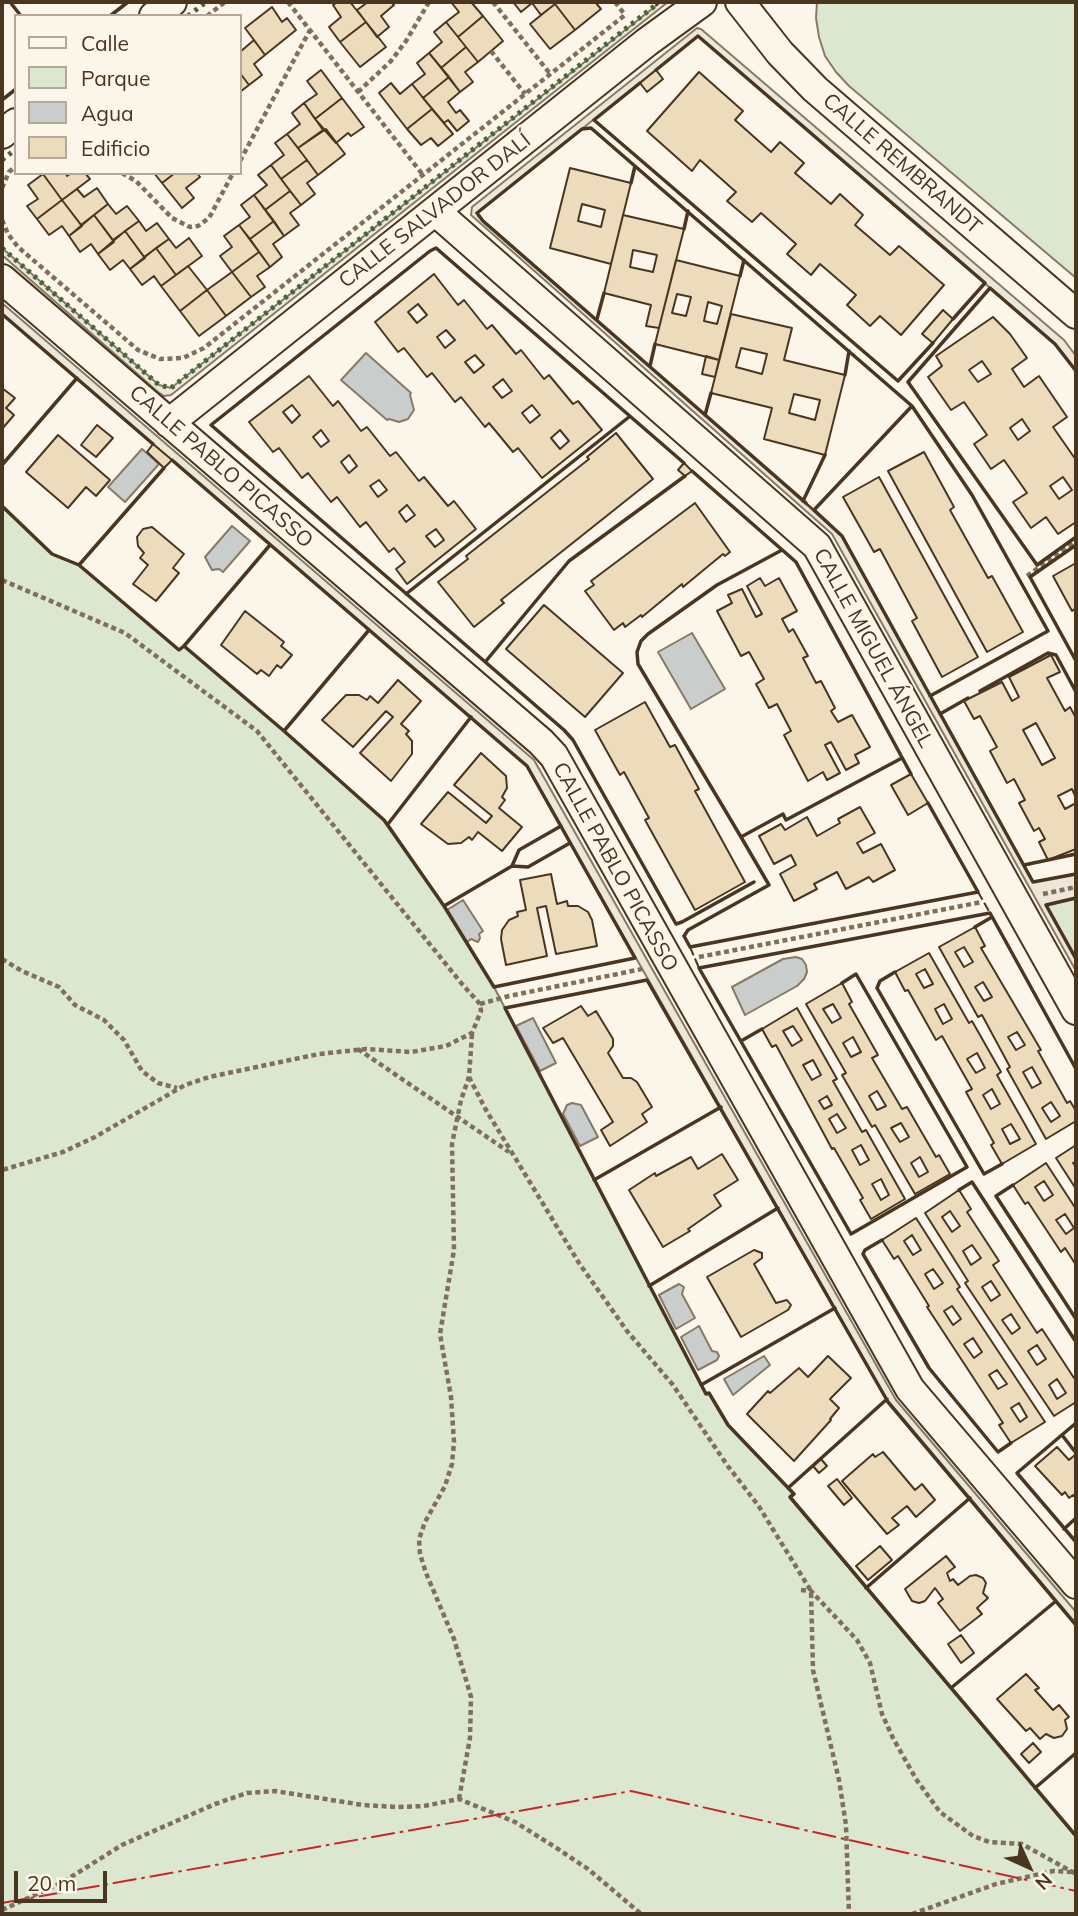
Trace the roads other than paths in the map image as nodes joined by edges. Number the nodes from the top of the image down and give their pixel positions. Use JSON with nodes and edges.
{"nodes":[{"id":1,"x":172,"y":2,"type":"edge"},
{"id":2,"x":702,"y":2,"type":"edge"},
{"id":3,"x":740,"y":2,"type":"edge"},
{"id":4,"x":157,"y":14,"type":"edge"},
{"id":5,"x":440,"y":207,"type":"junction"},
{"id":6,"x":2,"y":279,"type":"edge"},
{"id":7,"x":1076,"y":314,"type":"edge"},
{"id":8,"x":169,"y":423,"type":"junction"},
{"id":9,"x":1076,"y":1010,"type":"edge"},
{"id":10,"x":1076,"y":1584,"type":"edge"}],
"edges":[{"from":1,"to":4,"type":"street"},
{"from":2,"to":5,"type":"street","name":"CALLE SALVADOR DALÍ"},
{"from":3,"to":7,"type":"street","name":"CALLE REMBRANDT"},
{"from":5,"to":8,"type":"street","name":"CALLE SALVADOR DALÍ"},
{"from":5,"to":9,"type":"street","name":"CALLE MIGUEL ÁNGEL"},
{"from":6,"to":8,"type":"street","name":"CALLE PABLO PICASSO"},
{"from":8,"to":10,"type":"street","name":"CALLE PABLO PICASSO"}]}
